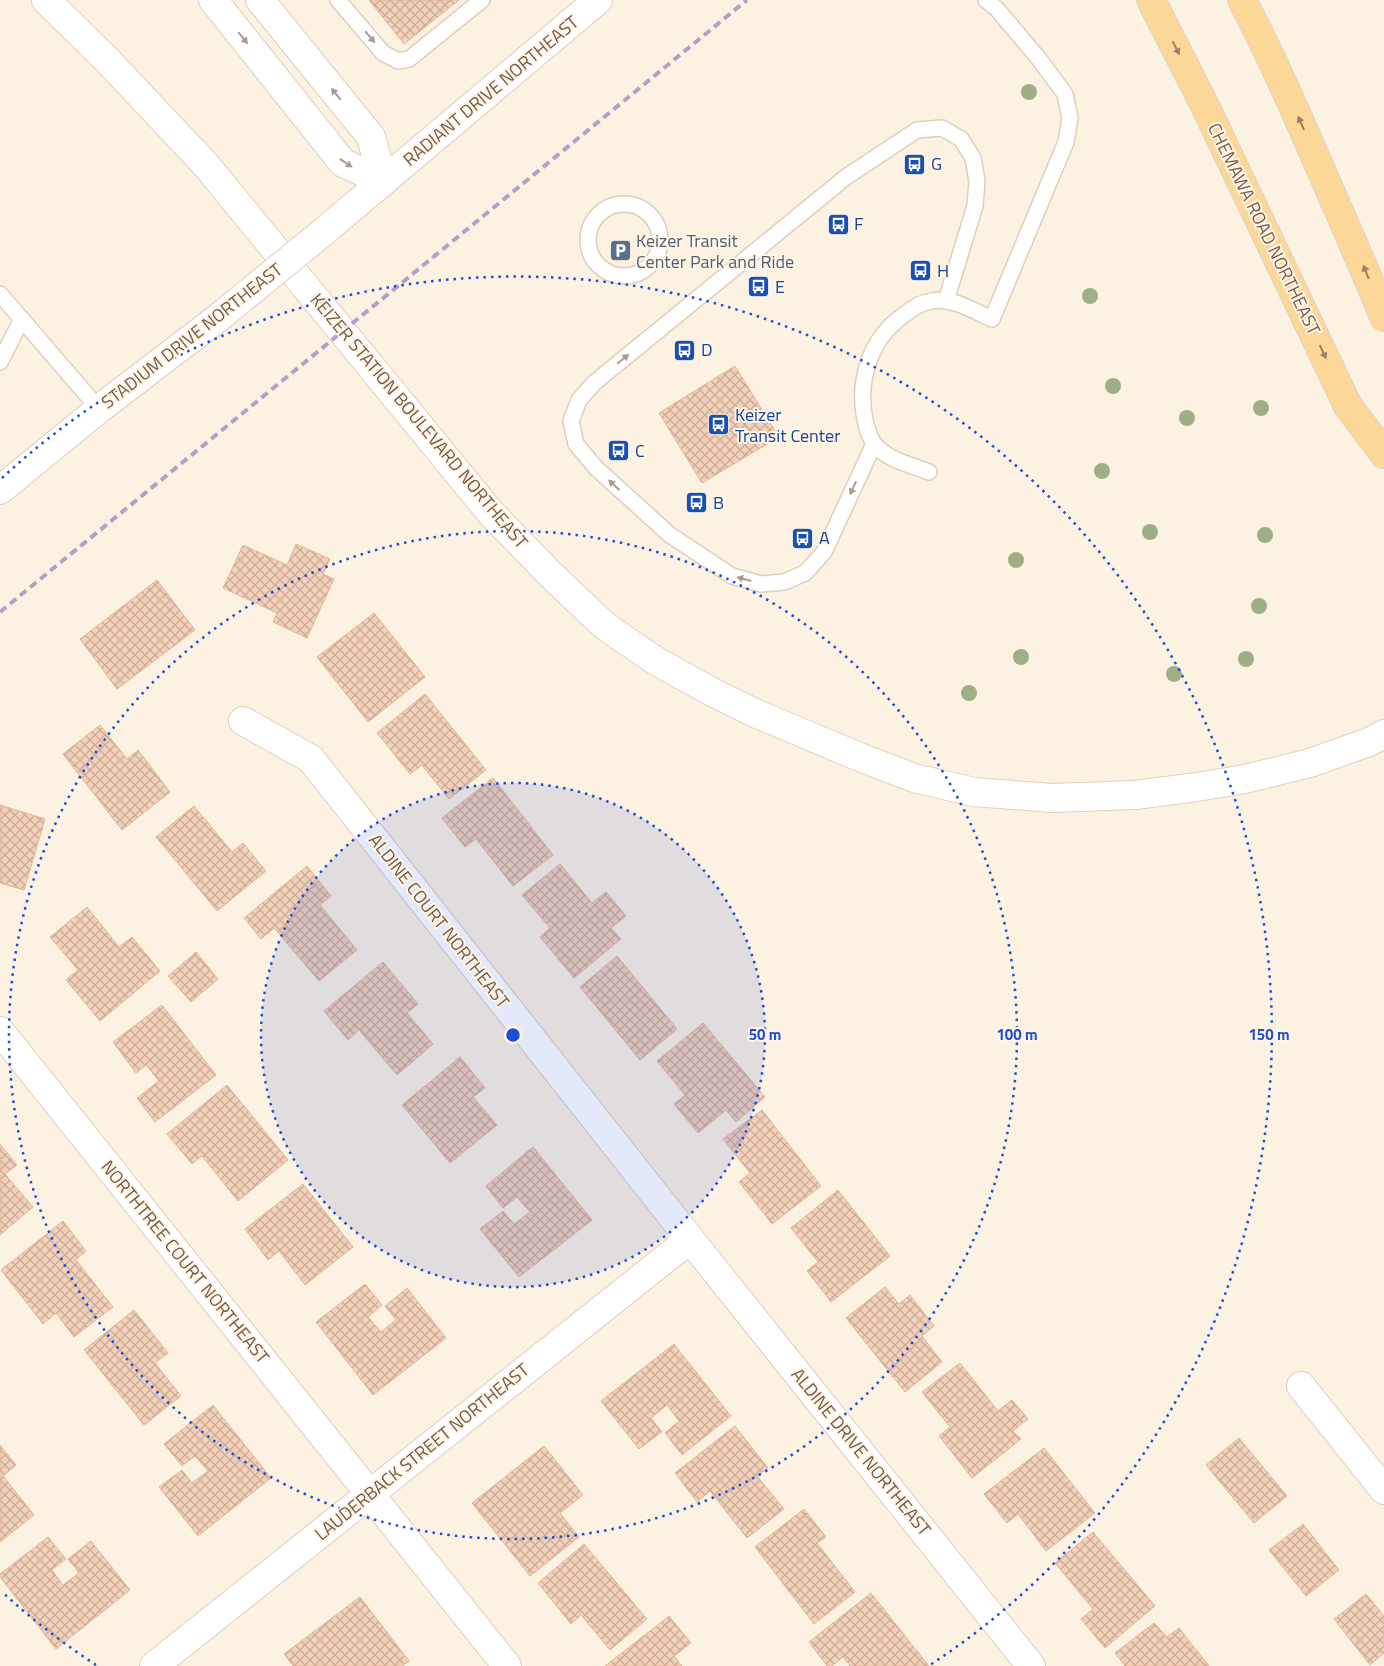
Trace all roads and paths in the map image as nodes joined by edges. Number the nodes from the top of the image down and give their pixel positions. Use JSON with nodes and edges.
{"nodes":[{"id":1,"x":46,"y":0,"type":"edge"},
{"id":2,"x":213,"y":0,"type":"edge"},
{"id":3,"x":260,"y":0,"type":"edge"},
{"id":4,"x":338,"y":0,"type":"edge"},
{"id":5,"x":482,"y":0,"type":"edge"},
{"id":6,"x":598,"y":0,"type":"edge"},
{"id":7,"x":986,"y":0,"type":"edge"},
{"id":8,"x":1151,"y":0,"type":"edge"},
{"id":9,"x":1242,"y":0,"type":"edge"},
{"id":10,"x":383,"y":181,"type":"junction"},
{"id":11,"x":647,"y":268,"type":"joint"},
{"id":12,"x":0,"y":294,"type":"edge"},
{"id":13,"x":946,"y":300,"type":"junction"},
{"id":14,"x":1384,"y":317,"type":"edge"},
{"id":15,"x":22,"y":320,"type":"junction"},
{"id":16,"x":0,"y":362,"type":"edge"},
{"id":17,"x":99,"y":409,"type":"junction"},
{"id":18,"x":874,"y":444,"type":"junction"},
{"id":19,"x":1384,"y":454,"type":"edge"},
{"id":20,"x":929,"y":472,"type":"dead end"},
{"id":21,"x":0,"y":490,"type":"edge"},
{"id":22,"x":243,"y":721,"type":"dead end"},
{"id":23,"x":1384,"y":734,"type":"edge"},
{"id":24,"x":0,"y":1031,"type":"edge"},
{"id":25,"x":690,"y":1239,"type":"junction"},
{"id":26,"x":1302,"y":1386,"type":"dead end"},
{"id":27,"x":1384,"y":1490,"type":"edge"},
{"id":28,"x":369,"y":1494,"type":"junction"},
{"id":29,"x":154,"y":1666,"type":"edge"},
{"id":30,"x":507,"y":1666,"type":"edge"},
{"id":31,"x":1032,"y":1666,"type":"edge"}],
"edges":[{"from":1,"to":23,"type":"street","name":"KEIZER STATION BOULEVARD NORTHEAST"},
{"from":2,"to":10,"type":"street","one_way":true},
{"from":10,"to":3,"type":"street","one_way":true},
{"from":4,"to":5,"type":"lane","one_way":true},
{"from":6,"to":10,"type":"street","name":"RADIANT DRIVE NORTHEAST"},
{"from":7,"to":13,"type":"lane"},
{"from":8,"to":19,"type":"main road","name":"CHEMAWA ROAD NORTHEAST","one_way":true},
{"from":14,"to":9,"type":"main road","one_way":true},
{"from":10,"to":17,"type":"street","name":"STADIUM DRIVE NORTHEAST","bridge":true},
{"from":11,"to":11,"type":"lane"},
{"from":12,"to":15,"type":"lane"},
{"from":13,"to":18,"type":"lane"},
{"from":18,"to":13,"type":"lane","one_way":true},
{"from":15,"to":16,"type":"lane"},
{"from":15,"to":17,"type":"lane"},
{"from":17,"to":21,"type":"street","name":"STADIUM DRIVE NORTHEAST"},
{"from":18,"to":20,"type":"lane"},
{"from":22,"to":25,"type":"street","name":"ALDINE COURT NORTHEAST"},
{"from":24,"to":28,"type":"street","name":"NORTHTREE COURT NORTHEAST"},
{"from":25,"to":28,"type":"street","name":"LAUDERBACK STREET NORTHEAST"},
{"from":25,"to":31,"type":"street","name":"ALDINE DRIVE NORTHEAST"},
{"from":26,"to":27,"type":"street"},
{"from":28,"to":29,"type":"street","name":"LAUDERBACK STREET NORTHEAST"},
{"from":28,"to":30,"type":"street","name":"NORTHTREE COURT NORTHEAST"}]}
